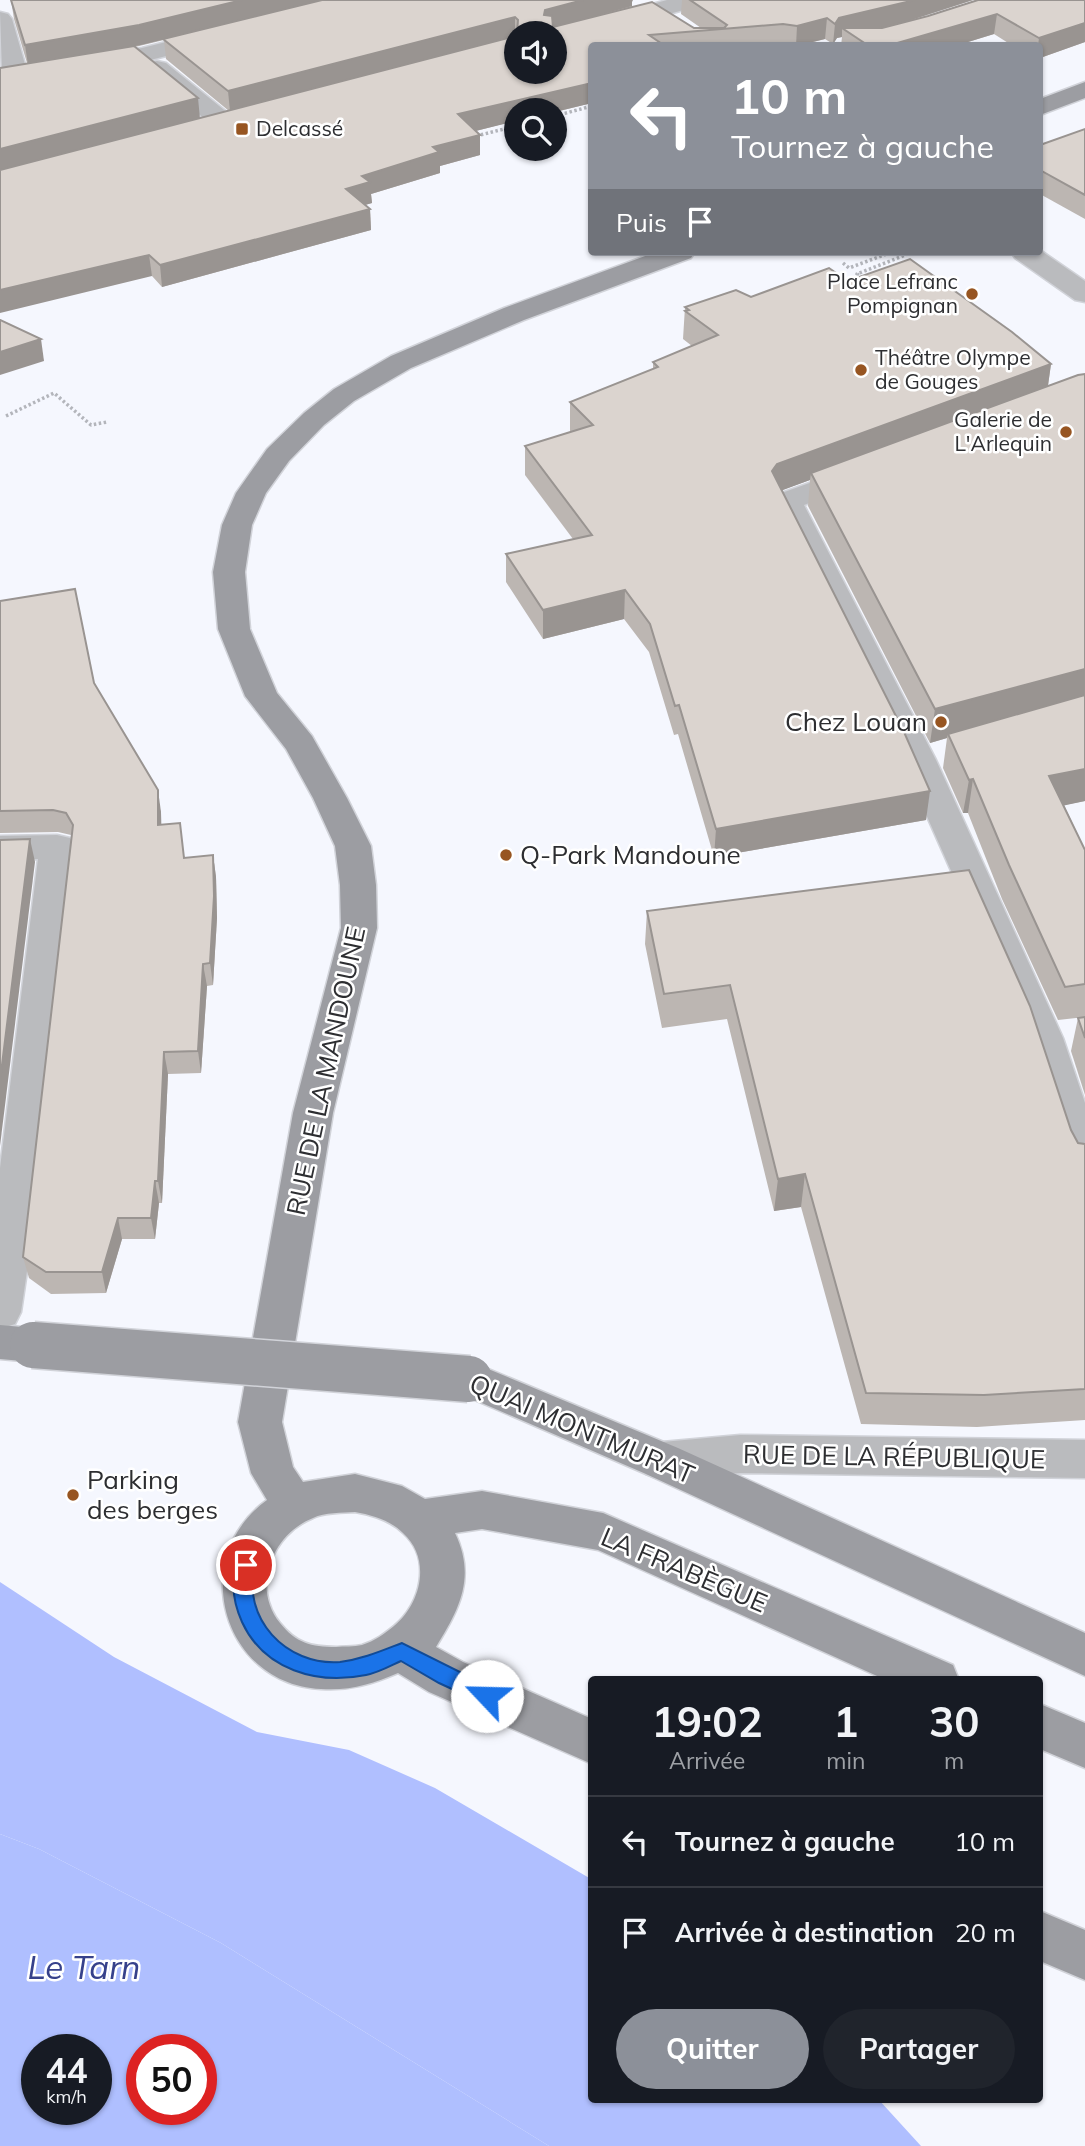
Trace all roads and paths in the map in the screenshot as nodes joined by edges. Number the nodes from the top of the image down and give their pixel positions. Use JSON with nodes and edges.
{"nodes":[{"id":1,"x":694,"y":0,"type":"edge"},
{"id":2,"x":647,"y":6,"type":"edge"},
{"id":3,"x":23,"y":7,"type":"edge"},
{"id":4,"x":0,"y":12,"type":"edge"},
{"id":5,"x":0,"y":19,"type":"edge"},
{"id":6,"x":682,"y":26,"type":"edge"},
{"id":7,"x":233,"y":33,"type":"edge"},
{"id":8,"x":567,"y":33,"type":"edge"},
{"id":9,"x":142,"y":55,"type":"junction"},
{"id":10,"x":8,"y":79,"type":"edge"},
{"id":11,"x":1085,"y":89,"type":"edge"},
{"id":12,"x":588,"y":107,"type":"edge"},
{"id":13,"x":1043,"y":107,"type":"edge"},
{"id":14,"x":1085,"y":107,"type":"edge"},
{"id":15,"x":567,"y":113,"type":"edge"},
{"id":16,"x":251,"y":116,"type":"edge"},
{"id":17,"x":225,"y":123,"type":"junction"},
{"id":18,"x":1043,"y":123,"type":"edge"},
{"id":19,"x":504,"y":129,"type":"edge"},
{"id":20,"x":198,"y":130,"type":"edge"},
{"id":21,"x":467,"y":139,"type":"edge"},
{"id":22,"x":670,"y":256,"type":"edge"},
{"id":23,"x":881,"y":256,"type":"edge"},
{"id":24,"x":904,"y":256,"type":"edge"},
{"id":25,"x":1031,"y":256,"type":"edge"},
{"id":26,"x":843,"y":263,"type":"dead end"},
{"id":27,"x":849,"y":268,"type":"junction"},
{"id":28,"x":857,"y":274,"type":"junction"},
{"id":29,"x":867,"y":281,"type":"edge"},
{"id":30,"x":1085,"y":294,"type":"edge"},
{"id":31,"x":6,"y":416,"type":"dead end"},
{"id":32,"x":107,"y":422,"type":"dead end"},
{"id":33,"x":889,"y":463,"type":"edge"},
{"id":34,"x":0,"y":848,"type":"edge"},
{"id":35,"x":1085,"y":1163,"type":"edge"},
{"id":36,"x":0,"y":1312,"type":"edge"},
{"id":37,"x":16,"y":1344,"type":"edge"},
{"id":38,"x":1085,"y":1459,"type":"edge"},
{"id":39,"x":662,"y":1461,"type":"junction"},
{"id":40,"x":295,"y":1506,"type":"junction"},
{"id":41,"x":419,"y":1519,"type":"junction"},
{"id":42,"x":402,"y":1651,"type":"junction"},
{"id":43,"x":1085,"y":1655,"type":"edge"},
{"id":44,"x":927,"y":1676,"type":"edge"},
{"id":45,"x":1043,"y":1727,"type":"edge"},
{"id":46,"x":588,"y":1740,"type":"edge"},
{"id":47,"x":1085,"y":1746,"type":"edge"},
{"id":48,"x":1043,"y":1937,"type":"edge"},
{"id":49,"x":1085,"y":1955,"type":"edge"}],
"edges":[{"from":1,"to":2,"type":"street"},
{"from":2,"to":6,"type":"street"},
{"from":2,"to":8,"type":"street"},
{"from":3,"to":4,"type":"street"},
{"from":5,"to":10,"type":"street"},
{"from":7,"to":9,"type":"street"},
{"from":9,"to":10,"type":"street"},
{"from":9,"to":17,"type":"street"},
{"from":11,"to":13,"type":"main road"},
{"from":12,"to":15,"type":"path"},
{"from":14,"to":18,"type":"main road"},
{"from":16,"to":17,"type":"street"},
{"from":17,"to":20,"type":"street"},
{"from":19,"to":21,"type":"path"},
{"from":22,"to":40,"type":"main road","name":"RUE DE LA MANDOUNE"},
{"from":23,"to":27,"type":"path"},
{"from":24,"to":28,"type":"path"},
{"from":25,"to":30,"type":"street"},
{"from":26,"to":27,"type":"path"},
{"from":27,"to":28,"type":"path"},
{"from":28,"to":29,"type":"path"},
{"from":31,"to":32,"type":"path"},
{"from":33,"to":35,"type":"street"},
{"from":34,"to":36,"type":"street"},
{"from":37,"to":39,"type":"main road","name":"QUAI MONTMURAT","bridge":true},
{"from":38,"to":39,"type":"street","name":"RUE DE LA RÉPUBLIQUE"},
{"from":39,"to":43,"type":"main road","name":"QUAI MONTMURAT"},
{"from":40,"to":41,"type":"main road"},
{"from":40,"to":42,"type":"main road"},
{"from":41,"to":42,"type":"main road"},
{"from":41,"to":44,"type":"main road","name":"LA FRABÈGUE"},
{"from":42,"to":46,"type":"main road"},
{"from":45,"to":47,"type":"main road"},
{"from":48,"to":49,"type":"main road"}]}
